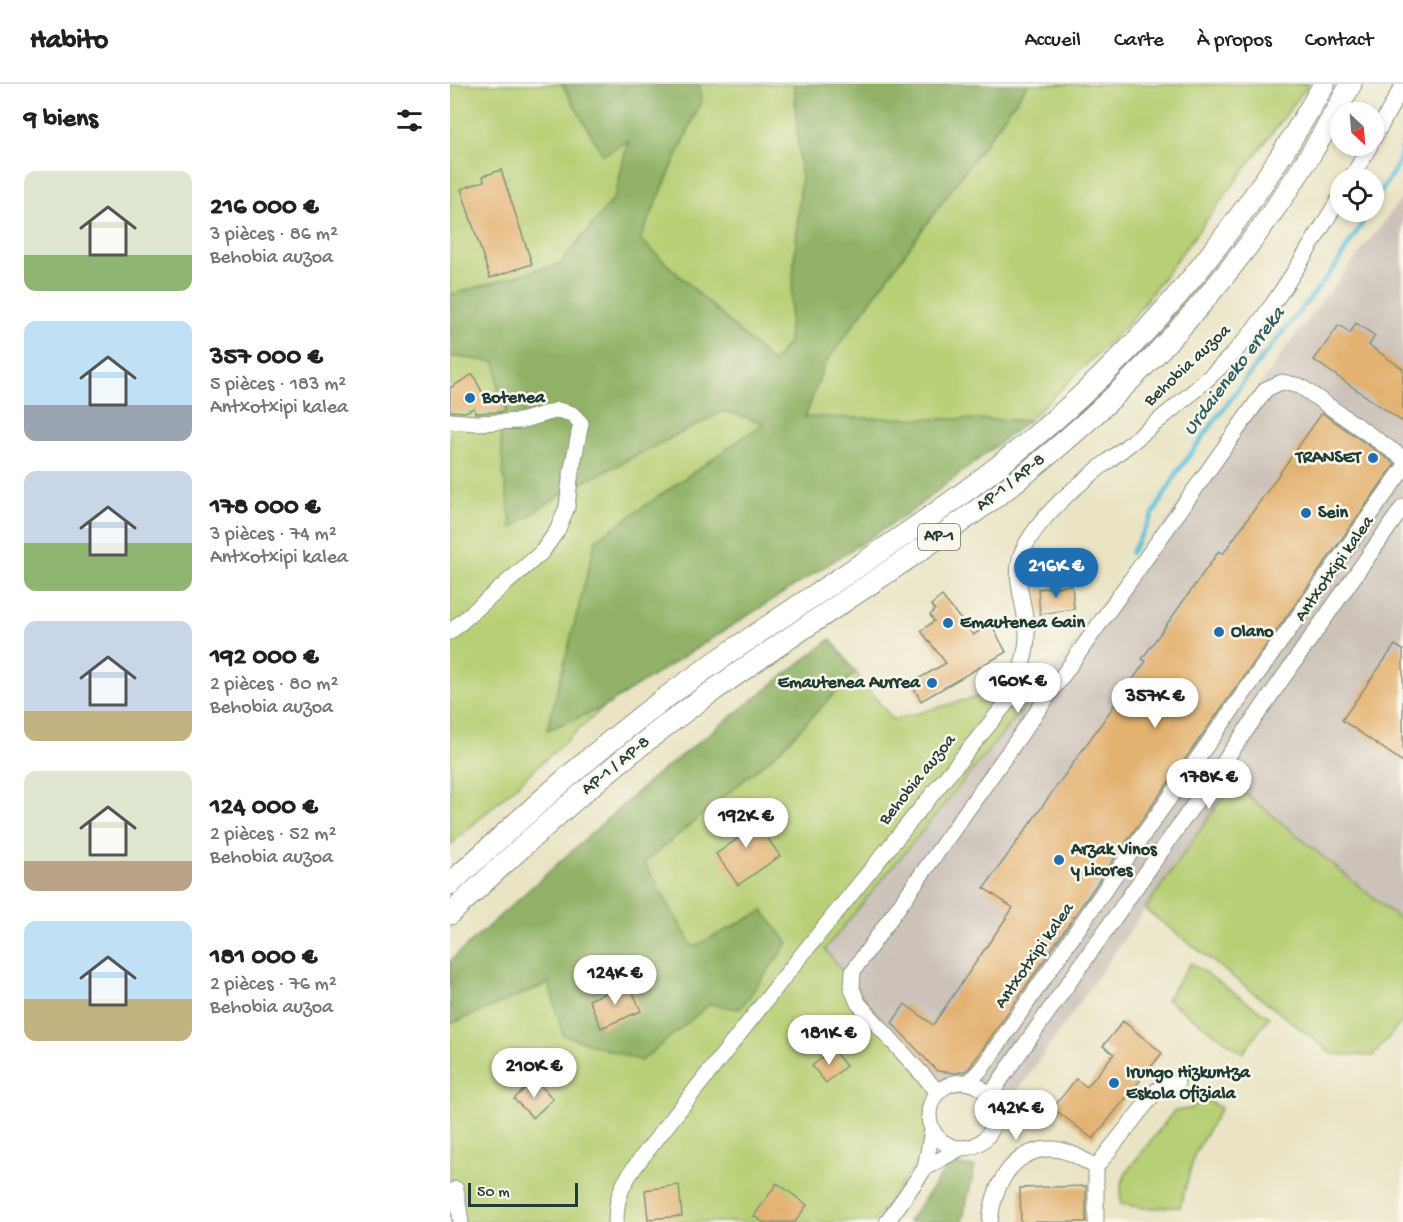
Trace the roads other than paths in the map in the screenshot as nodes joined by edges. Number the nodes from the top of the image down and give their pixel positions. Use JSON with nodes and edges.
{"nodes":[{"id":1,"x":1324,"y":84,"type":"edge"},
{"id":2,"x":1351,"y":84,"type":"edge"},
{"id":3,"x":1403,"y":85,"type":"edge"},
{"id":4,"x":1384,"y":120,"type":"edge"},
{"id":5,"x":1330,"y":213,"type":"edge"},
{"id":6,"x":450,"y":421,"type":"edge"},
{"id":7,"x":1403,"y":458,"type":"edge"},
{"id":8,"x":1403,"y":469,"type":"edge"},
{"id":9,"x":1403,"y":507,"type":"edge"},
{"id":10,"x":450,"y":632,"type":"edge"},
{"id":11,"x":527,"y":812,"type":"junction"},
{"id":12,"x":529,"y":840,"type":"junction"},
{"id":13,"x":450,"y":866,"type":"edge"},
{"id":14,"x":450,"y":884,"type":"edge"},
{"id":15,"x":450,"y":914,"type":"edge"},
{"id":16,"x":450,"y":932,"type":"edge"},
{"id":17,"x":969,"y":1082,"type":"junction"},
{"id":18,"x":1177,"y":1083,"type":"dead end"},
{"id":19,"x":938,"y":1092,"type":"junction"},
{"id":20,"x":990,"y":1097,"type":"junction"},
{"id":21,"x":932,"y":1131,"type":"junction"},
{"id":22,"x":959,"y":1149,"type":"junction"},
{"id":23,"x":1096,"y":1167,"type":"junction"},
{"id":24,"x":925,"y":1168,"type":"junction"},
{"id":25,"x":456,"y":1190,"type":"dead end"},
{"id":26,"x":461,"y":1222,"type":"edge"},
{"id":27,"x":616,"y":1222,"type":"edge"},
{"id":28,"x":886,"y":1222,"type":"edge"},
{"id":29,"x":990,"y":1222,"type":"edge"},
{"id":30,"x":1096,"y":1222,"type":"edge"}],
"edges":[{"from":1,"to":11,"type":"highway","name":"AP-1 / AP-8","number":"AP-1"},
{"from":2,"to":12,"type":"highway","name":"AP-1 / AP-8","number":"AP-1"},
{"from":3,"to":4,"type":"street"},
{"from":5,"to":27,"type":"street","name":"Behobia auzoa"},
{"from":6,"to":10,"type":"street"},
{"from":7,"to":19,"type":"street"},
{"from":8,"to":17,"type":"street","name":"Antxotxipi kalea"},
{"from":9,"to":20,"type":"street","name":"Antxotxipi kalea"},
{"from":11,"to":13,"type":"highway"},
{"from":11,"to":14,"type":"highway","name":"AP-1 / AP-8","number":"AP-1"},
{"from":12,"to":15,"type":"highway","name":"AP-1 / AP-8","number":"AP-1"},
{"from":12,"to":16,"type":"highway"},
{"from":17,"to":19,"type":"street"},
{"from":17,"to":20,"type":"street"},
{"from":18,"to":23,"type":"street"},
{"from":19,"to":21,"type":"street"},
{"from":20,"to":22,"type":"street"},
{"from":21,"to":22,"type":"street"},
{"from":21,"to":24,"type":"street"},
{"from":22,"to":24,"type":"street"},
{"from":23,"to":29,"type":"street"},
{"from":23,"to":30,"type":"street"},
{"from":24,"to":28,"type":"street"},
{"from":25,"to":26,"type":"street"}]}
